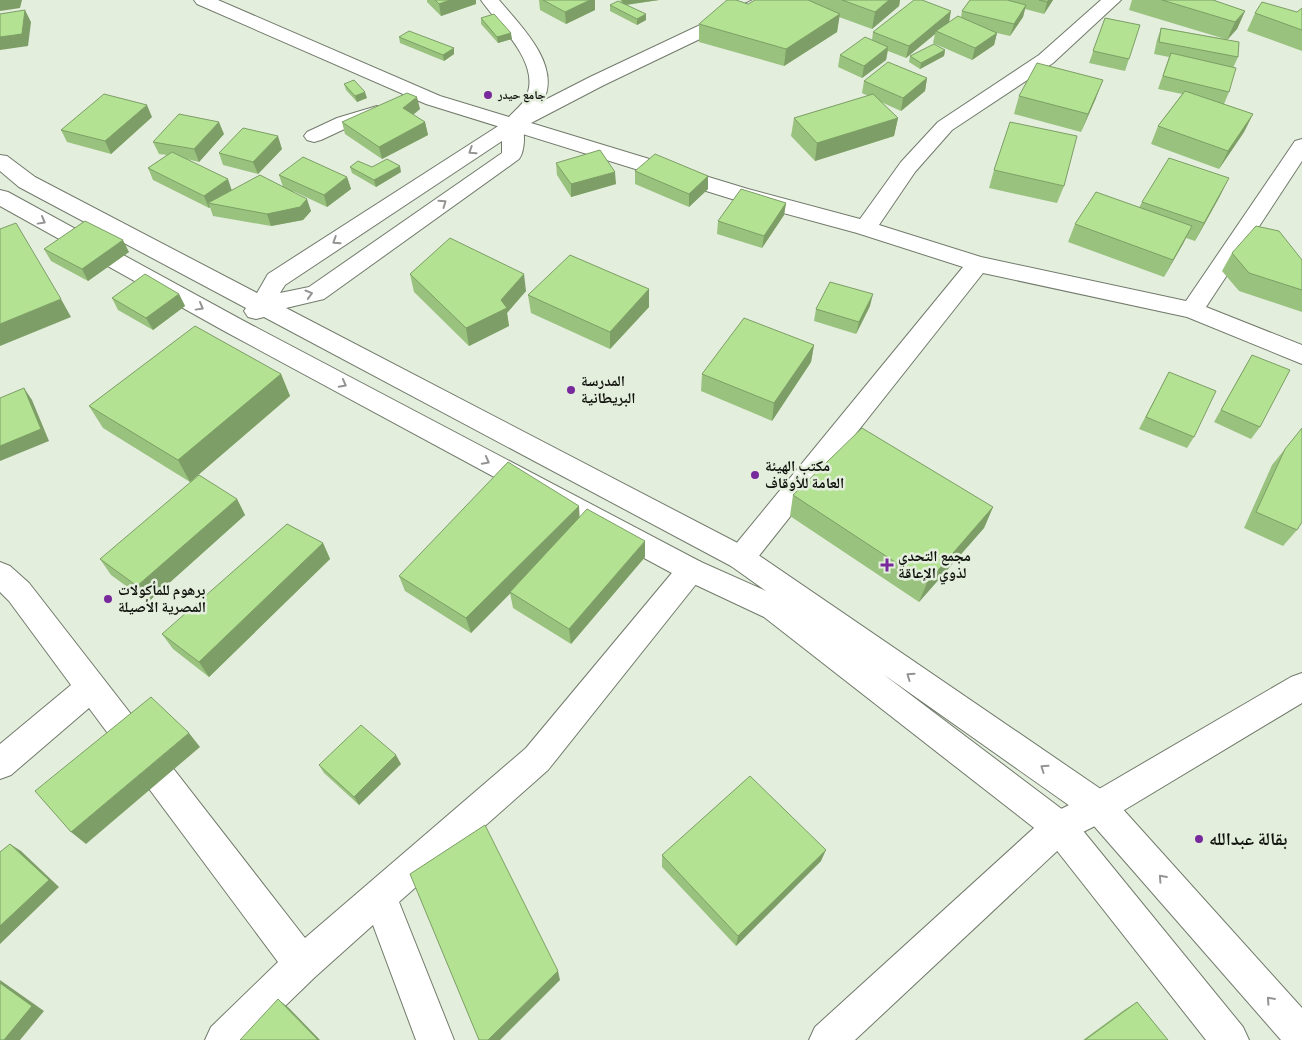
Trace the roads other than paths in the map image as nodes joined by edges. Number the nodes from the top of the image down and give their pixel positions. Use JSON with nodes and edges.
{"nodes":[{"id":1,"x":203,"y":0,"type":"edge"},
{"id":2,"x":490,"y":0,"type":"edge"},
{"id":3,"x":767,"y":0,"type":"edge"},
{"id":4,"x":1112,"y":0,"type":"edge"},
{"id":5,"x":433,"y":100,"type":"junction"},
{"id":6,"x":513,"y":125,"type":"junction"},
{"id":7,"x":314,"y":136,"type":"dead end"},
{"id":8,"x":1302,"y":145,"type":"edge"},
{"id":9,"x":0,"y":161,"type":"edge"},
{"id":10,"x":2,"y":200,"type":"edge"},
{"id":11,"x":865,"y":228,"type":"junction"},
{"id":12,"x":978,"y":264,"type":"junction"},
{"id":13,"x":262,"y":306,"type":"junction"},
{"id":14,"x":1192,"y":310,"type":"junction"},
{"id":15,"x":234,"y":326,"type":"junction"},
{"id":16,"x":1302,"y":355,"type":"edge"},
{"id":17,"x":741,"y":558,"type":"junction"},
{"id":18,"x":691,"y":570,"type":"junction"},
{"id":19,"x":0,"y":574,"type":"edge"},
{"id":20,"x":91,"y":687,"type":"junction"},
{"id":21,"x":1302,"y":687,"type":"edge"},
{"id":22,"x":0,"y":764,"type":"edge"},
{"id":23,"x":1099,"y":807,"type":"junction"},
{"id":24,"x":1059,"y":827,"type":"junction"},
{"id":25,"x":380,"y":896,"type":"junction"},
{"id":26,"x":302,"y":964,"type":"junction"},
{"id":27,"x":1302,"y":1036,"type":"edge"},
{"id":28,"x":224,"y":1040,"type":"edge"},
{"id":29,"x":435,"y":1040,"type":"edge"},
{"id":30,"x":828,"y":1040,"type":"edge"},
{"id":31,"x":1230,"y":1040,"type":"edge"}],
"edges":[{"from":1,"to":5,"type":"street"},
{"from":2,"to":6,"type":"street"},
{"from":3,"to":6,"type":"street"},
{"from":4,"to":11,"type":"street"},
{"from":5,"to":6,"type":"street"},
{"from":5,"to":7,"type":"street"},
{"from":6,"to":11,"type":"street"},
{"from":6,"to":13,"type":"street","one_way":true},
{"from":13,"to":6,"type":"street","one_way":true},
{"from":8,"to":14,"type":"street"},
{"from":9,"to":13,"type":"street"},
{"from":10,"to":15,"type":"street","one_way":true},
{"from":11,"to":12,"type":"street"},
{"from":12,"to":14,"type":"street"},
{"from":12,"to":17,"type":"street"},
{"from":13,"to":15,"type":"street"},
{"from":13,"to":17,"type":"street"},
{"from":14,"to":16,"type":"street"},
{"from":15,"to":18,"type":"street","one_way":true},
{"from":23,"to":17,"type":"street","one_way":true},
{"from":18,"to":24,"type":"street"},
{"from":18,"to":25,"type":"street"},
{"from":19,"to":20,"type":"street"},
{"from":20,"to":22,"type":"street"},
{"from":20,"to":26,"type":"street"},
{"from":21,"to":23,"type":"street"},
{"from":23,"to":24,"type":"street"},
{"from":27,"to":23,"type":"street","one_way":true},
{"from":24,"to":30,"type":"street"},
{"from":24,"to":31,"type":"street"},
{"from":25,"to":26,"type":"street"},
{"from":25,"to":29,"type":"street"},
{"from":26,"to":28,"type":"street"}]}
